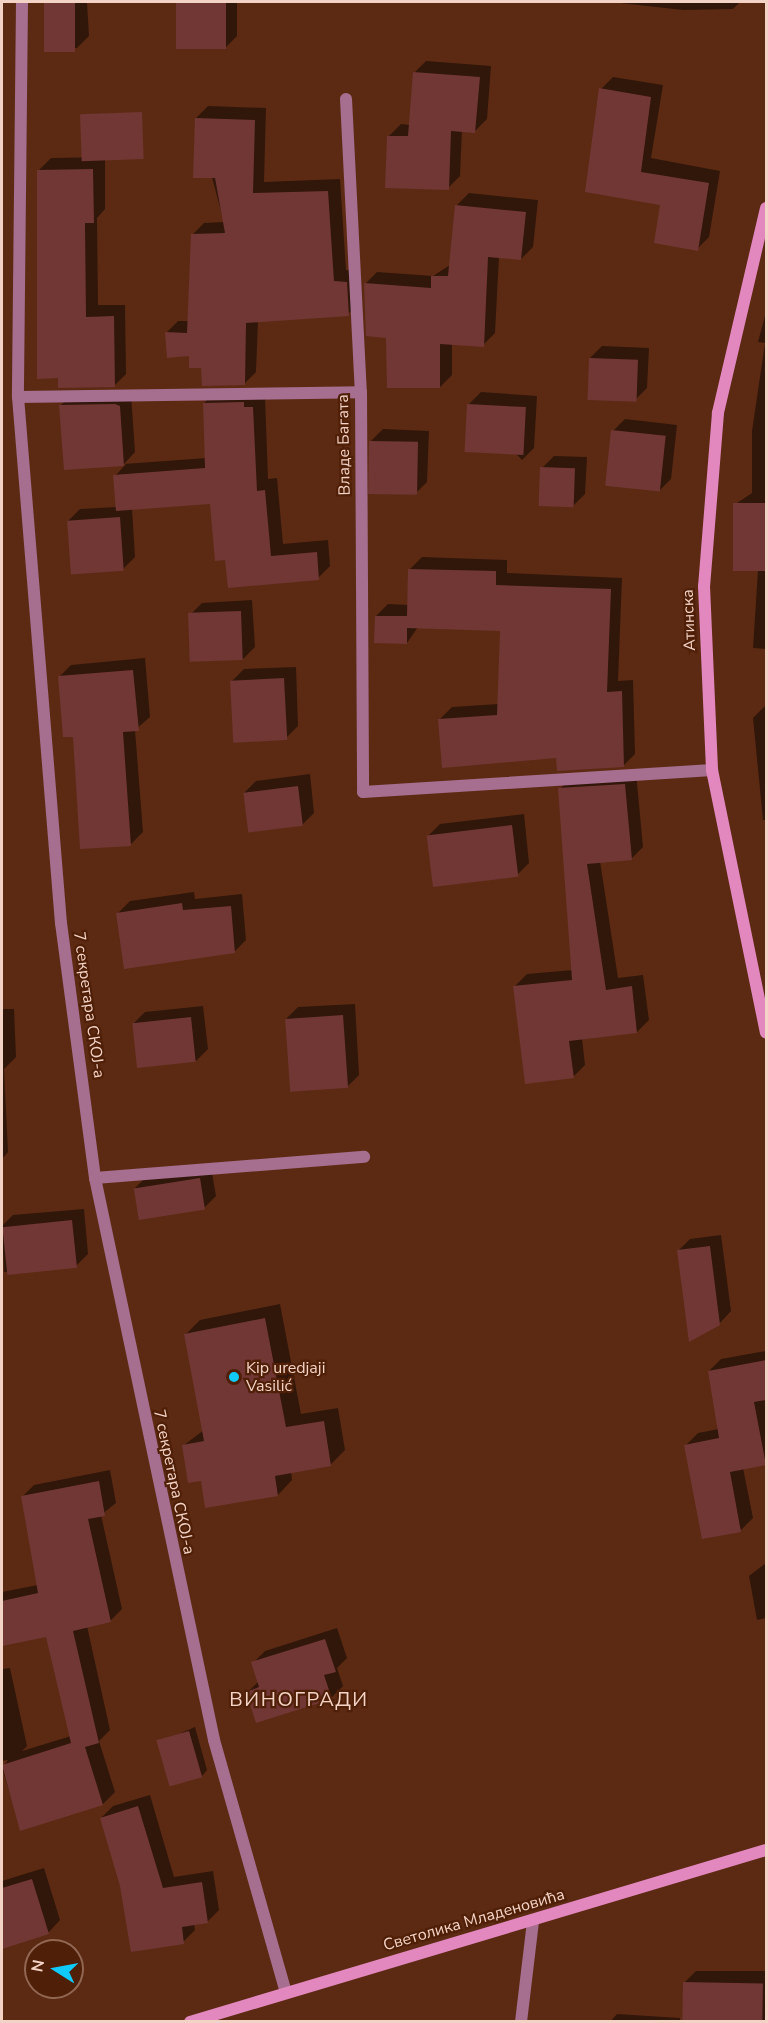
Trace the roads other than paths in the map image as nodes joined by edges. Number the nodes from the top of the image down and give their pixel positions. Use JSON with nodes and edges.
{"nodes":[{"id":1,"x":22,"y":2,"type":"edge"},
{"id":2,"x":346,"y":99,"type":"dead end"},
{"id":3,"x":766,"y":208,"type":"edge"},
{"id":4,"x":361,"y":392,"type":"junction"},
{"id":5,"x":18,"y":397,"type":"junction"},
{"id":6,"x":712,"y":770,"type":"junction"},
{"id":7,"x":766,"y":1032,"type":"edge"},
{"id":8,"x":364,"y":1157,"type":"dead end"},
{"id":9,"x":95,"y":1178,"type":"junction"},
{"id":10,"x":766,"y":1850,"type":"edge"},
{"id":11,"x":533,"y":1921,"type":"junction"},
{"id":12,"x":286,"y":1992,"type":"junction"},
{"id":13,"x":190,"y":2022,"type":"edge"},
{"id":14,"x":520,"y":2022,"type":"edge"}],
"edges":[{"from":1,"to":5,"type":"street","name":"7 секретара СКОЈ-а"},
{"from":2,"to":4,"type":"street","name":"Владе Багата"},
{"from":3,"to":6,"type":"street","name":"Атинска"},
{"from":4,"to":5,"type":"street"},
{"from":4,"to":6,"type":"street","name":"Владе Багата"},
{"from":5,"to":9,"type":"street","name":"7 секретара СКОЈ-а"},
{"from":6,"to":7,"type":"street","name":"Атинска"},
{"from":8,"to":9,"type":"street"},
{"from":9,"to":12,"type":"street","name":"7 секретара СКОЈ-а"},
{"from":10,"to":11,"type":"street","name":"Светолика Младеновића"},
{"from":11,"to":12,"type":"street","name":"Светолика Младеновића"},
{"from":11,"to":14,"type":"street"},
{"from":12,"to":13,"type":"street","name":"Светолика Младеновића"}]}
